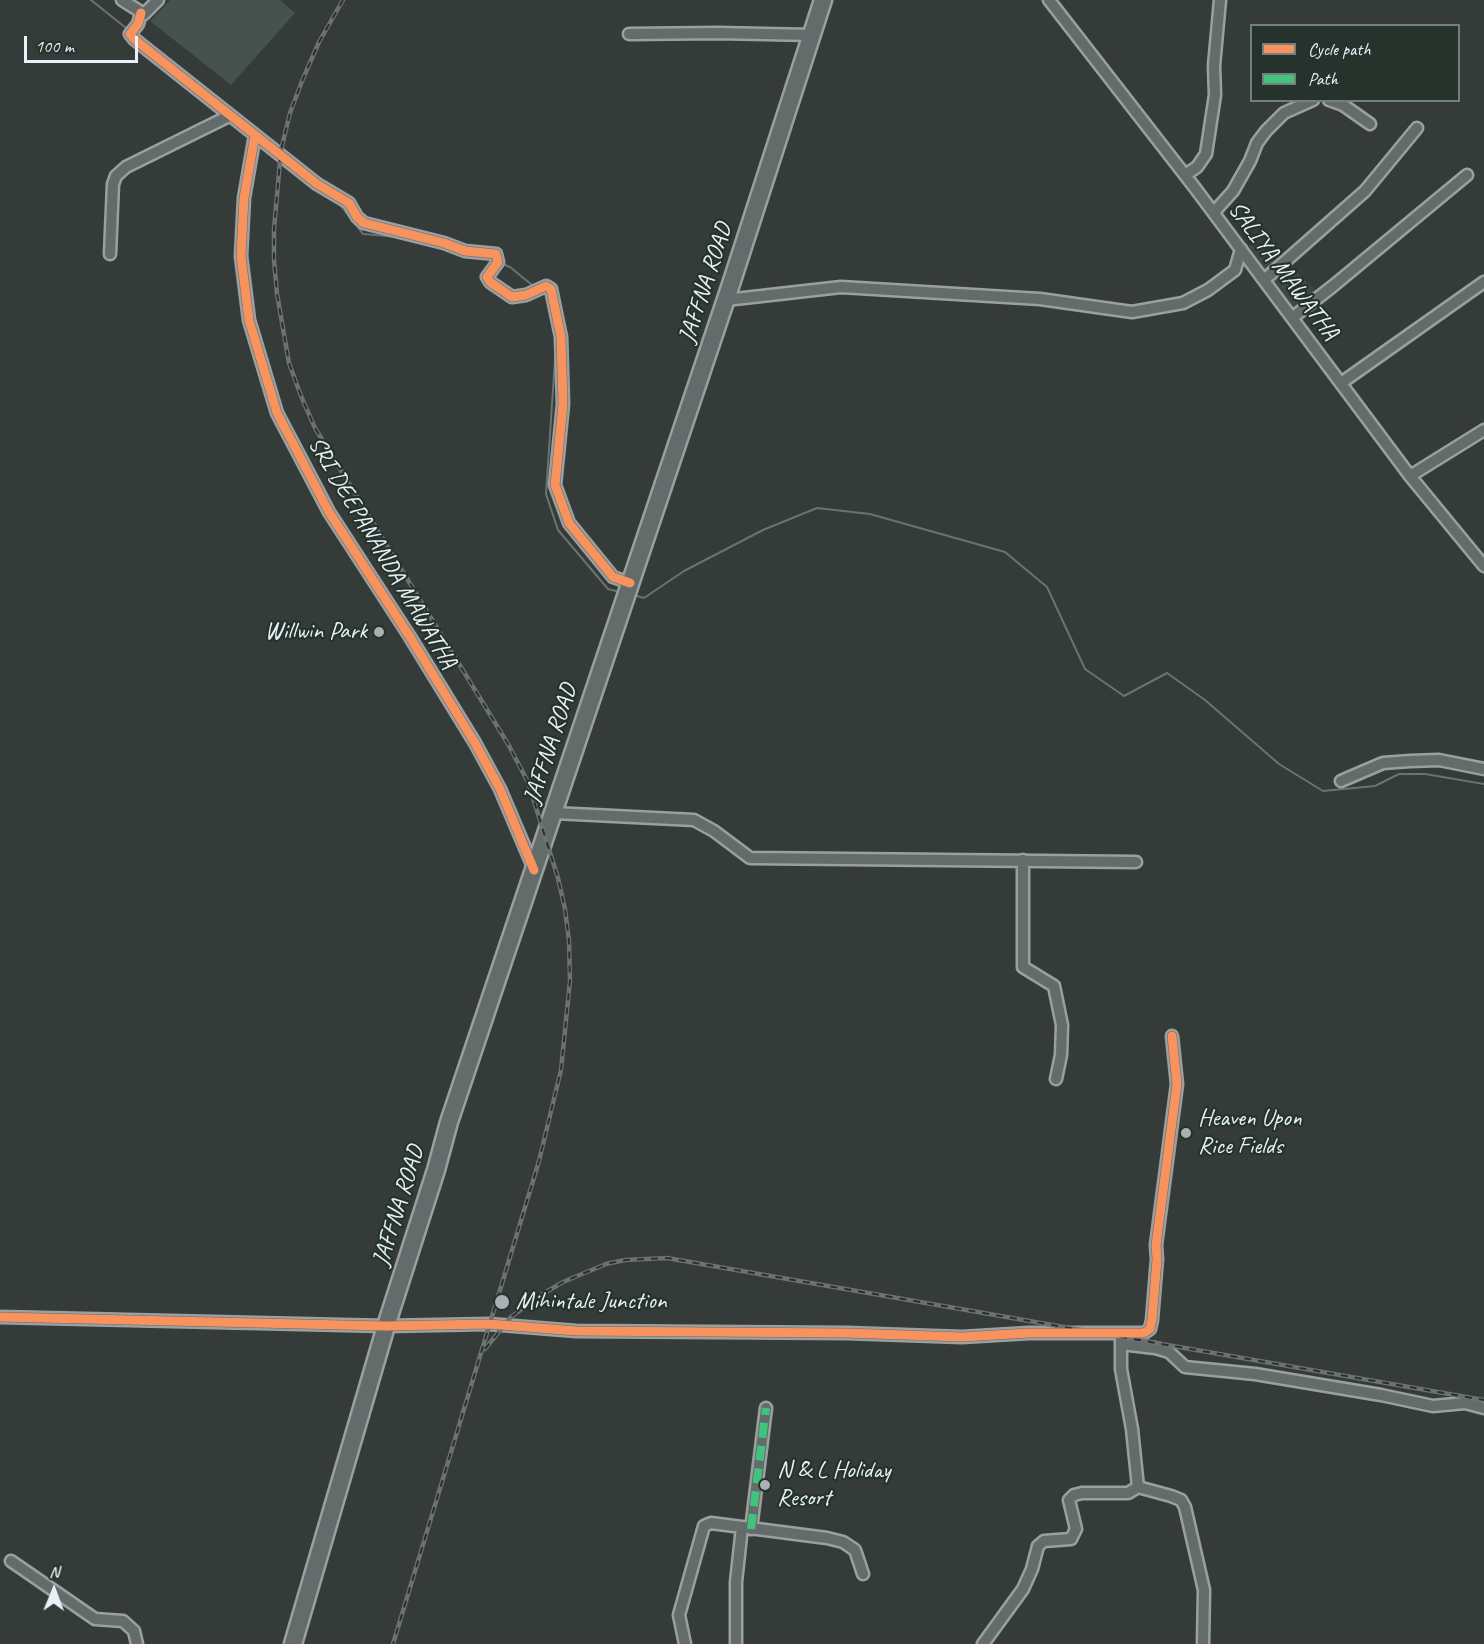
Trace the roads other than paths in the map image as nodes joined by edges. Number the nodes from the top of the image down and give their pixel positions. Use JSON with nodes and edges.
{"nodes":[{"id":1,"x":122,"y":0,"type":"edge"},
{"id":2,"x":158,"y":0,"type":"edge"},
{"id":3,"x":823,"y":0,"type":"edge"},
{"id":4,"x":1049,"y":0,"type":"edge"},
{"id":5,"x":1220,"y":0,"type":"edge"},
{"id":6,"x":141,"y":13,"type":"junction"},
{"id":7,"x":629,"y":34,"type":"dead end"},
{"id":8,"x":812,"y":35,"type":"junction"},
{"id":9,"x":1309,"y":102,"type":"edge"},
{"id":10,"x":1335,"y":102,"type":"edge"},
{"id":11,"x":229,"y":116,"type":"junction"},
{"id":12,"x":1370,"y":124,"type":"dead end"},
{"id":13,"x":1417,"y":128,"type":"dead end"},
{"id":14,"x":255,"y":135,"type":"junction"},
{"id":15,"x":1467,"y":174,"type":"dead end"},
{"id":16,"x":1185,"y":176,"type":"junction"},
{"id":17,"x":1214,"y":212,"type":"junction"},
{"id":18,"x":1241,"y":249,"type":"junction"},
{"id":19,"x":110,"y":254,"type":"dead end"},
{"id":20,"x":1264,"y":280,"type":"junction"},
{"id":21,"x":1484,"y":282,"type":"edge"},
{"id":22,"x":726,"y":300,"type":"junction"},
{"id":23,"x":1292,"y":318,"type":"junction"},
{"id":24,"x":1341,"y":383,"type":"junction"},
{"id":25,"x":1484,"y":430,"type":"edge"},
{"id":26,"x":1410,"y":476,"type":"junction"},
{"id":27,"x":1484,"y":566,"type":"edge"},
{"id":28,"x":628,"y":590,"type":"junction"},
{"id":29,"x":1484,"y":769,"type":"edge"},
{"id":30,"x":1341,"y":781,"type":"dead end"},
{"id":31,"x":554,"y":813,"type":"junction"},
{"id":32,"x":1023,"y":860,"type":"junction"},
{"id":33,"x":1136,"y":862,"type":"dead end"},
{"id":34,"x":534,"y":870,"type":"junction"},
{"id":35,"x":1172,"y":1036,"type":"dead end"},
{"id":36,"x":1056,"y":1078,"type":"dead end"},
{"id":37,"x":0,"y":1317,"type":"edge"},
{"id":38,"x":386,"y":1326,"type":"junction"},
{"id":39,"x":1121,"y":1339,"type":"junction"},
{"id":40,"x":766,"y":1408,"type":"dead end"},
{"id":41,"x":1484,"y":1408,"type":"edge"},
{"id":42,"x":1138,"y":1487,"type":"junction"},
{"id":43,"x":746,"y":1528,"type":"junction"},
{"id":44,"x":11,"y":1561,"type":"dead end"},
{"id":45,"x":863,"y":1574,"type":"dead end"},
{"id":46,"x":137,"y":1644,"type":"edge"},
{"id":47,"x":293,"y":1644,"type":"edge"},
{"id":48,"x":685,"y":1644,"type":"edge"},
{"id":49,"x":736,"y":1644,"type":"edge"},
{"id":50,"x":983,"y":1644,"type":"edge"},
{"id":51,"x":1203,"y":1644,"type":"edge"}],
"edges":[{"from":1,"to":6,"type":"street"},
{"from":2,"to":6,"type":"street"},
{"from":3,"to":8,"type":"highway","name":"JAFFNA ROAD"},
{"from":4,"to":16,"type":"street","name":"SALIYA MAWATHA"},
{"from":5,"to":16,"type":"street"},
{"from":6,"to":11,"type":"street"},
{"from":7,"to":8,"type":"street"},
{"from":8,"to":22,"type":"highway","name":"JAFFNA ROAD"},
{"from":9,"to":17,"type":"street"},
{"from":10,"to":12,"type":"street"},
{"from":11,"to":14,"type":"street"},
{"from":11,"to":19,"type":"street"},
{"from":13,"to":20,"type":"street"},
{"from":14,"to":28,"type":"street"},
{"from":14,"to":34,"type":"street","name":"SRI DEEPANANDA MAWATHA"},
{"from":15,"to":23,"type":"street"},
{"from":16,"to":17,"type":"street","name":"SALIYA MAWATHA"},
{"from":17,"to":18,"type":"street","name":"SALIYA MAWATHA"},
{"from":18,"to":20,"type":"street","name":"SALIYA MAWATHA"},
{"from":18,"to":22,"type":"street"},
{"from":20,"to":23,"type":"street","name":"SALIYA MAWATHA"},
{"from":21,"to":24,"type":"street"},
{"from":22,"to":28,"type":"highway","name":"JAFFNA ROAD"},
{"from":23,"to":24,"type":"street","name":"SALIYA MAWATHA"},
{"from":24,"to":26,"type":"street","name":"SALIYA MAWATHA"},
{"from":25,"to":26,"type":"street"},
{"from":26,"to":27,"type":"street","name":"SALIYA MAWATHA"},
{"from":28,"to":31,"type":"highway","name":"JAFFNA ROAD"},
{"from":29,"to":30,"type":"street"},
{"from":31,"to":32,"type":"street"},
{"from":31,"to":34,"type":"highway","name":"JAFFNA ROAD"},
{"from":32,"to":33,"type":"street"},
{"from":32,"to":36,"type":"street"},
{"from":34,"to":38,"type":"highway","name":"JAFFNA ROAD"},
{"from":35,"to":39,"type":"street"},
{"from":37,"to":38,"type":"street"},
{"from":38,"to":39,"type":"street"},
{"from":38,"to":47,"type":"highway","name":"JAFFNA ROAD"},
{"from":39,"to":41,"type":"street"},
{"from":39,"to":42,"type":"street"},
{"from":40,"to":43,"type":"street"},
{"from":42,"to":50,"type":"street"},
{"from":42,"to":51,"type":"street"},
{"from":43,"to":45,"type":"street"},
{"from":43,"to":48,"type":"street"},
{"from":43,"to":49,"type":"street"},
{"from":44,"to":46,"type":"street"}]}
